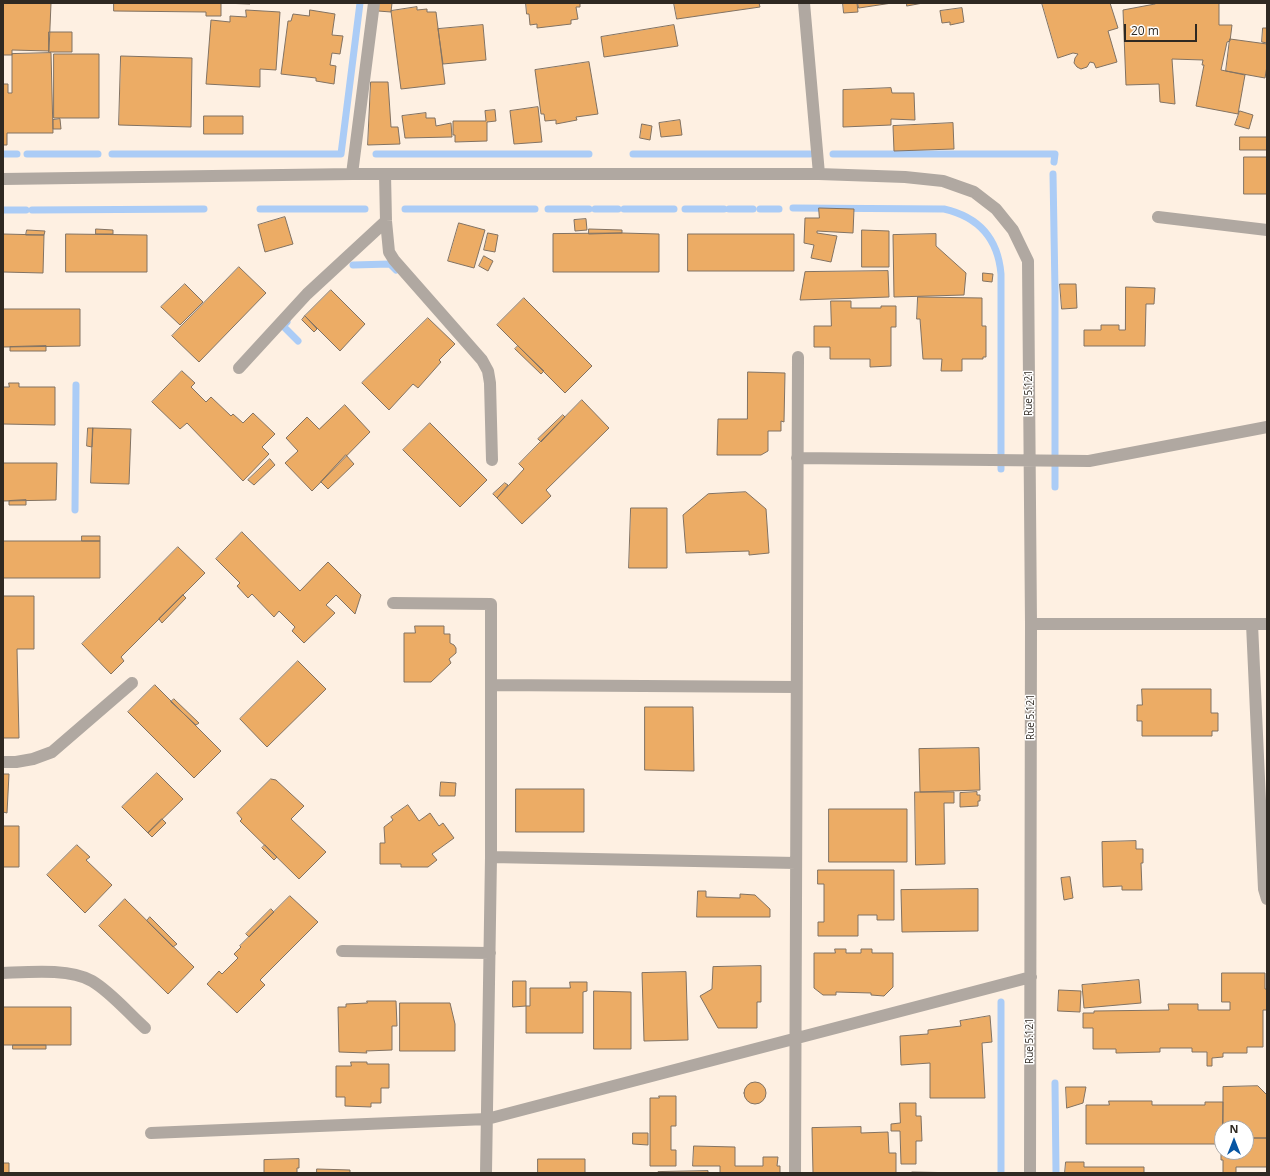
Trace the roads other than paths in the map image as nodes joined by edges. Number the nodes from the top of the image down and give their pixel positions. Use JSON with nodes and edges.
{"nodes":[{"id":1,"x":374,"y":3,"type":"edge"},
{"id":2,"x":804,"y":3,"type":"edge"},
{"id":3,"x":352,"y":174,"type":"junction"},
{"id":4,"x":385,"y":174,"type":"junction"},
{"id":5,"x":819,"y":174,"type":"junction"},
{"id":6,"x":3,"y":179,"type":"edge"},
{"id":7,"x":1158,"y":217,"type":"dead end"},
{"id":8,"x":386,"y":221,"type":"junction"},
{"id":9,"x":1267,"y":230,"type":"edge"},
{"id":10,"x":798,"y":357,"type":"dead end"},
{"id":11,"x":238,"y":368,"type":"dead end"},
{"id":12,"x":1267,"y":426,"type":"edge"},
{"id":13,"x":797,"y":458,"type":"junction"},
{"id":14,"x":492,"y":460,"type":"dead end"},
{"id":15,"x":1029,"y":461,"type":"junction"},
{"id":16,"x":394,"y":603,"type":"dead end"},
{"id":17,"x":1031,"y":624,"type":"junction"},
{"id":18,"x":1252,"y":624,"type":"junction"},
{"id":19,"x":1267,"y":624,"type":"edge"},
{"id":20,"x":132,"y":683,"type":"dead end"},
{"id":21,"x":492,"y":685,"type":"junction"},
{"id":22,"x":796,"y":687,"type":"junction"},
{"id":23,"x":3,"y":762,"type":"edge"},
{"id":24,"x":492,"y":857,"type":"junction"},
{"id":25,"x":796,"y":863,"type":"junction"},
{"id":26,"x":1267,"y":899,"type":"edge"},
{"id":27,"x":342,"y":952,"type":"dead end"},
{"id":28,"x":490,"y":954,"type":"junction"},
{"id":29,"x":3,"y":973,"type":"edge"},
{"id":30,"x":1031,"y":977,"type":"junction"},
{"id":31,"x":145,"y":1028,"type":"dead end"},
{"id":32,"x":795,"y":1038,"type":"junction"},
{"id":33,"x":487,"y":1119,"type":"junction"},
{"id":34,"x":151,"y":1133,"type":"dead end"},
{"id":35,"x":486,"y":1173,"type":"edge"},
{"id":36,"x":795,"y":1173,"type":"edge"},
{"id":37,"x":1030,"y":1173,"type":"edge"}],
"edges":[{"from":1,"to":3,"type":"street"},
{"from":2,"to":5,"type":"street"},
{"from":3,"to":4,"type":"street"},
{"from":3,"to":6,"type":"street"},
{"from":4,"to":5,"type":"street"},
{"from":4,"to":8,"type":"street"},
{"from":5,"to":15,"type":"street","name":"Rue 5.121"},
{"from":7,"to":9,"type":"street"},
{"from":8,"to":11,"type":"street"},
{"from":8,"to":14,"type":"street"},
{"from":10,"to":13,"type":"street"},
{"from":12,"to":15,"type":"street"},
{"from":13,"to":15,"type":"street"},
{"from":13,"to":22,"type":"street"},
{"from":15,"to":17,"type":"street","name":"Rue 5.121"},
{"from":16,"to":21,"type":"street"},
{"from":17,"to":18,"type":"street"},
{"from":17,"to":30,"type":"street","name":"Rue 5.121"},
{"from":18,"to":19,"type":"street"},
{"from":18,"to":26,"type":"street"},
{"from":20,"to":23,"type":"street"},
{"from":21,"to":22,"type":"street"},
{"from":21,"to":24,"type":"street"},
{"from":22,"to":25,"type":"street"},
{"from":24,"to":25,"type":"street"},
{"from":24,"to":28,"type":"street"},
{"from":25,"to":32,"type":"street"},
{"from":27,"to":28,"type":"street"},
{"from":28,"to":33,"type":"street"},
{"from":29,"to":31,"type":"street"},
{"from":30,"to":32,"type":"street"},
{"from":30,"to":37,"type":"street","name":"Rue 5.121"},
{"from":32,"to":33,"type":"street"},
{"from":32,"to":36,"type":"street"},
{"from":33,"to":34,"type":"street"},
{"from":33,"to":35,"type":"street"}]}
